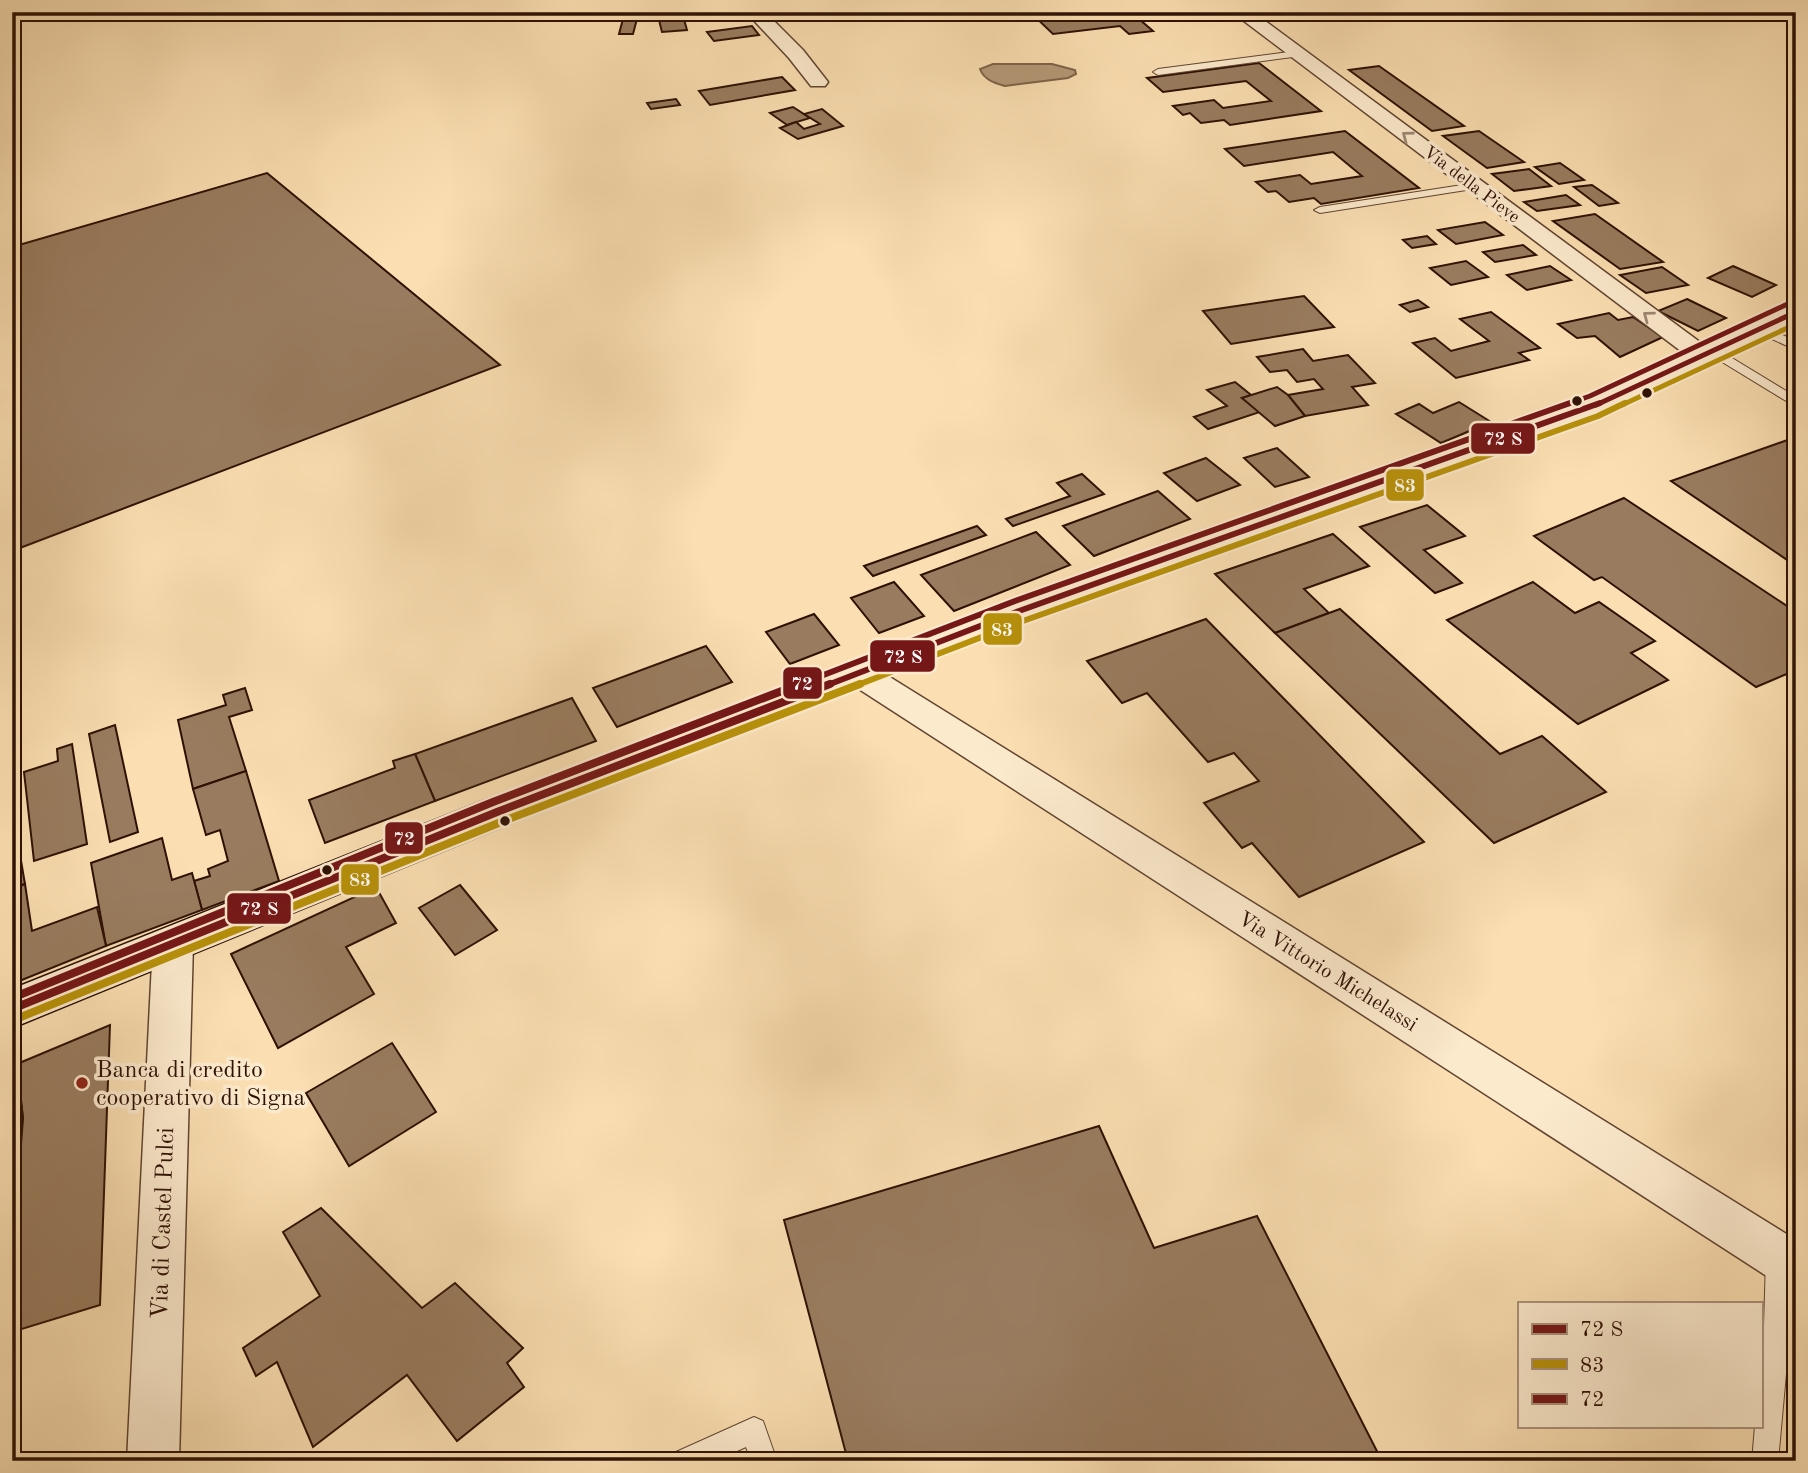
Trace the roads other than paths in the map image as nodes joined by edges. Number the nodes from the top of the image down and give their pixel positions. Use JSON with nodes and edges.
{"nodes":[{"id":1,"x":754,"y":12,"type":"edge"},
{"id":2,"x":1241,"y":12,"type":"edge"},
{"id":3,"x":1297,"y":54,"type":"junction"},
{"id":4,"x":1158,"y":72,"type":"dead end"},
{"id":5,"x":818,"y":82,"type":"dead end"},
{"id":6,"x":1475,"y":186,"type":"junction"},
{"id":7,"x":1320,"y":209,"type":"dead end"},
{"id":8,"x":1796,"y":312,"type":"edge"},
{"id":9,"x":1758,"y":328,"type":"junction"},
{"id":10,"x":1796,"y":340,"type":"edge"},
{"id":11,"x":1796,"y":346,"type":"edge"},
{"id":12,"x":1709,"y":354,"type":"junction"},
{"id":13,"x":1796,"y":403,"type":"edge"},
{"id":14,"x":860,"y":674,"type":"junction"},
{"id":15,"x":173,"y":943,"type":"junction"},
{"id":16,"x":12,"y":1009,"type":"edge"},
{"id":17,"x":1787,"y":1262,"type":"edge"},
{"id":18,"x":153,"y":1461,"type":"edge"},
{"id":19,"x":685,"y":1461,"type":"edge"},
{"id":20,"x":764,"y":1461,"type":"edge"},
{"id":21,"x":1765,"y":1461,"type":"edge"}],
"edges":[{"from":1,"to":5,"type":"street"},
{"from":2,"to":3,"type":"street","name":"Via della Pieve"},
{"from":3,"to":4,"type":"lane"},
{"from":6,"to":3,"type":"street","name":"Via della Pieve","one_way":true},
{"from":6,"to":7,"type":"lane"},
{"from":12,"to":6,"type":"street","name":"Via della Pieve","one_way":true},
{"from":8,"to":9,"type":"main road"},
{"from":9,"to":10,"type":"lane"},
{"from":9,"to":11,"type":"lane"},
{"from":9,"to":12,"type":"main road"},
{"from":12,"to":13,"type":"lane"},
{"from":12,"to":14,"type":"main road"},
{"from":14,"to":15,"type":"main road"},
{"from":14,"to":17,"type":"street","name":"Via Vittorio Michelassi"},
{"from":15,"to":16,"type":"main road"},
{"from":15,"to":18,"type":"street","name":"Via di Castel Pulci"},
{"from":17,"to":21,"type":"lane"},
{"from":19,"to":20,"type":"lane"}]}
